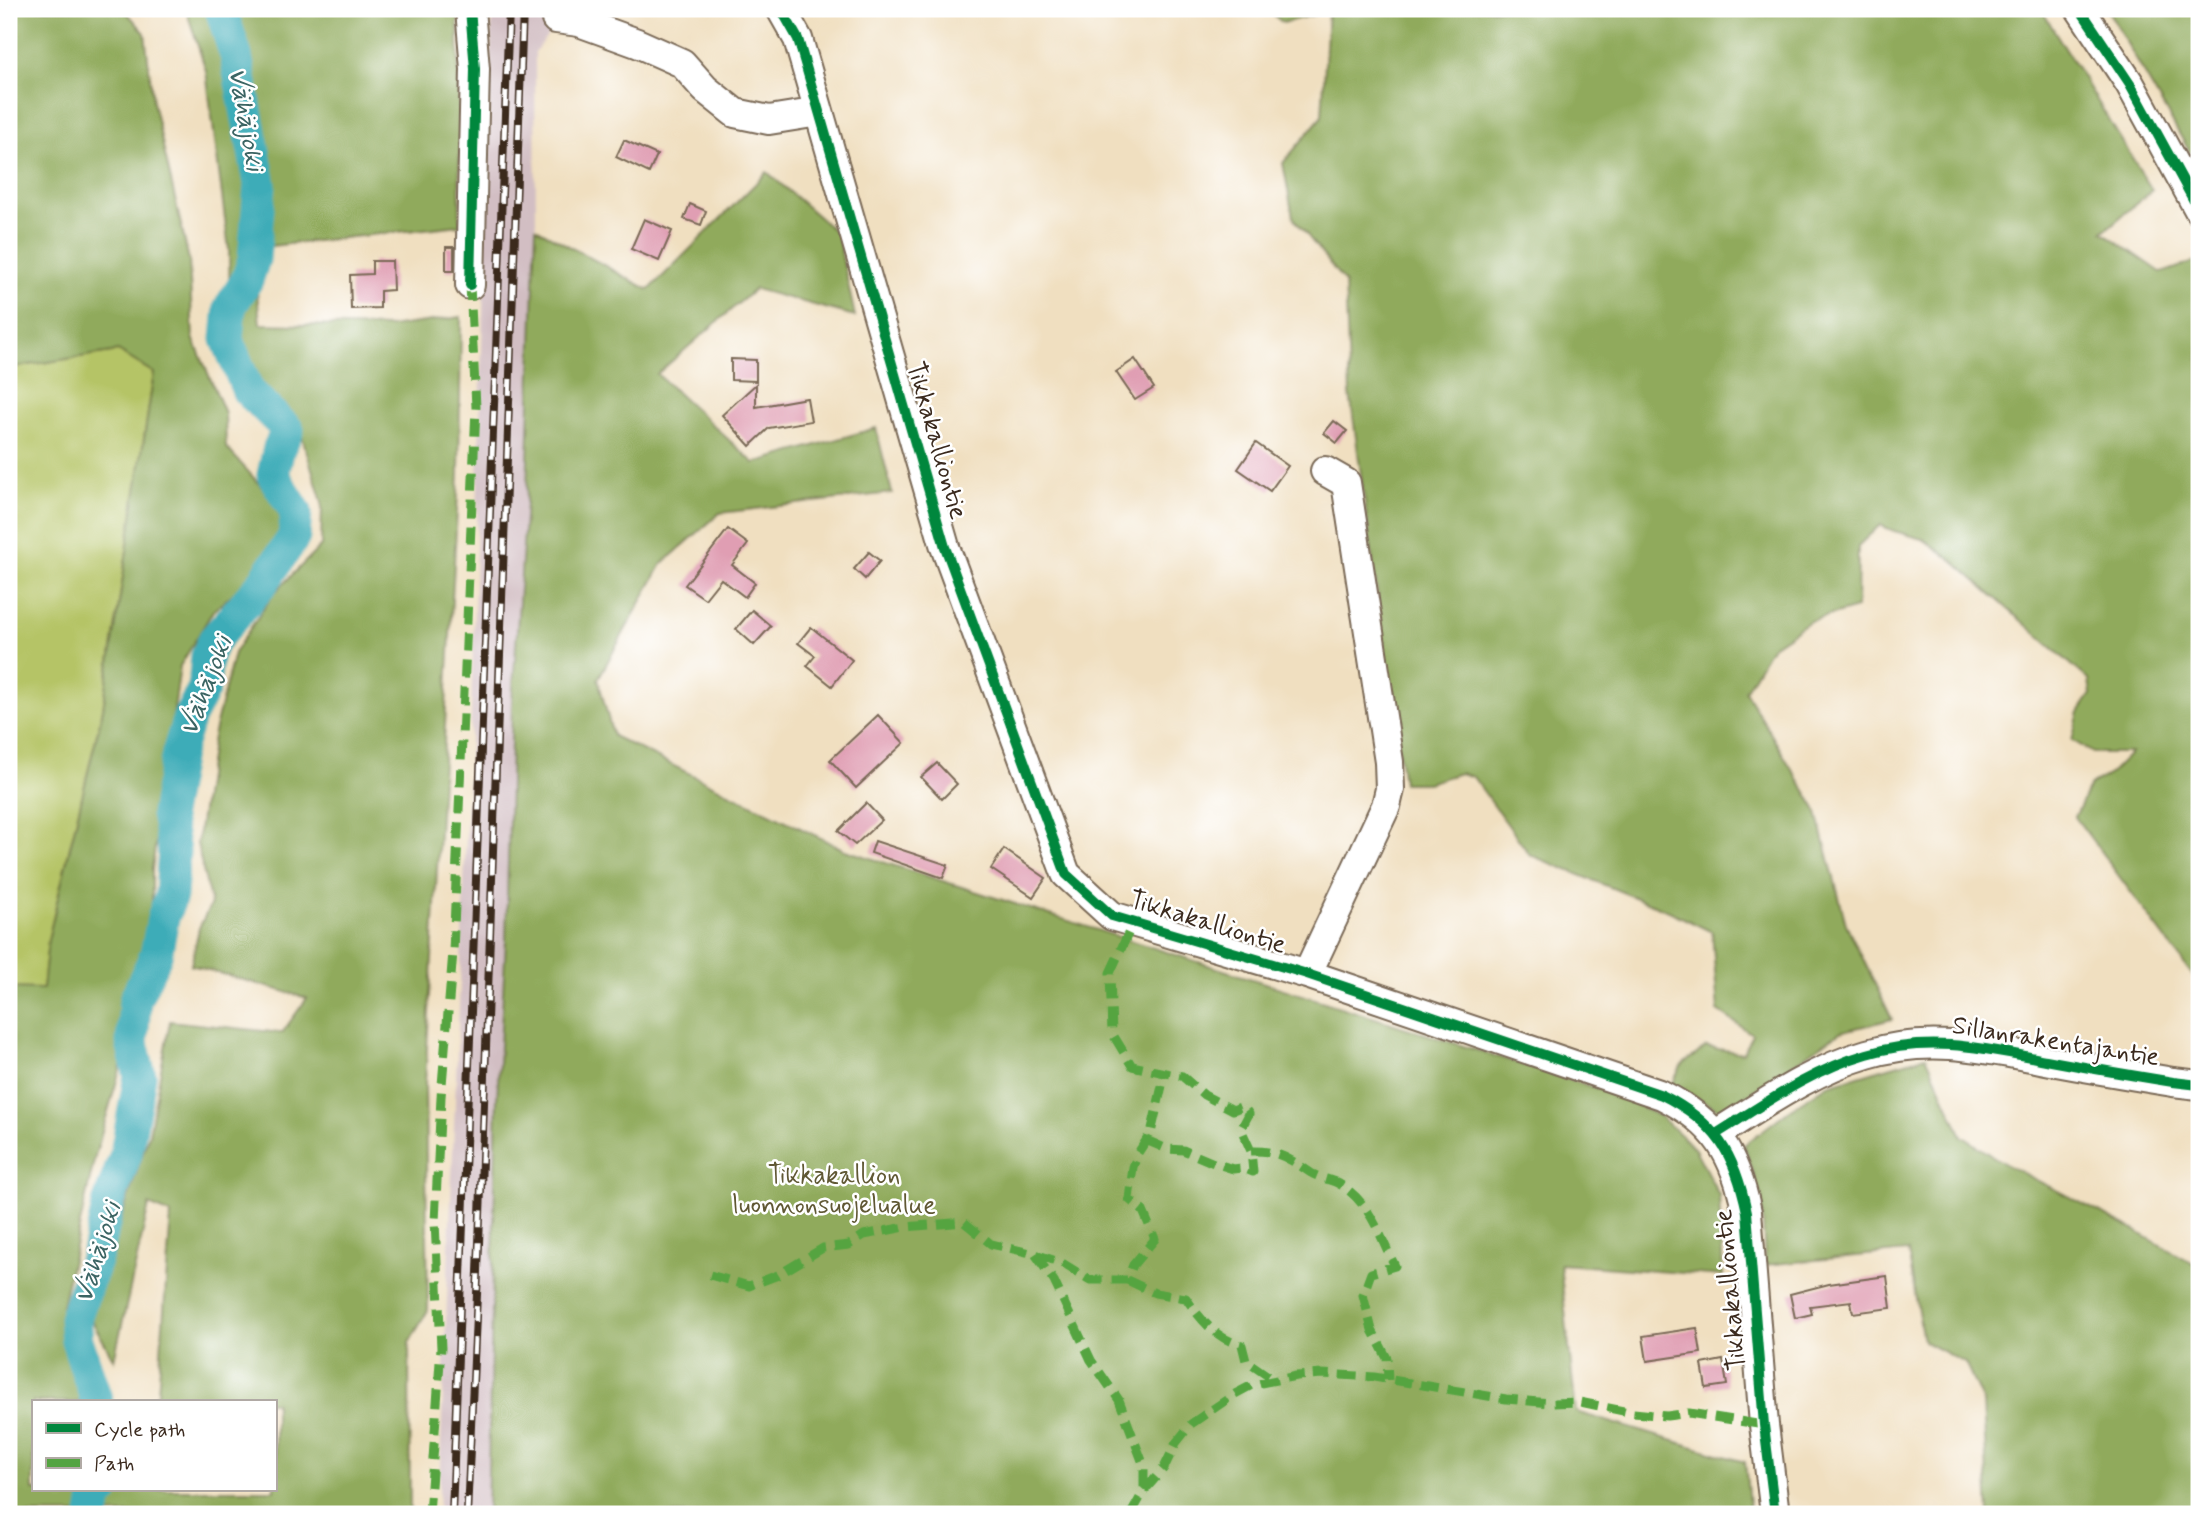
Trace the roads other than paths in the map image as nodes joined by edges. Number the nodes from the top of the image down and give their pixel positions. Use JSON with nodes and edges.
{"nodes":[{"id":1,"x":470,"y":9,"type":"edge"},
{"id":2,"x":781,"y":9,"type":"edge"},
{"id":3,"x":2080,"y":9,"type":"edge"},
{"id":4,"x":556,"y":19,"type":"dead end"},
{"id":5,"x":819,"y":112,"type":"junction"},
{"id":6,"x":2199,"y":210,"type":"edge"},
{"id":7,"x":470,"y":285,"type":"dead end"},
{"id":8,"x":1325,"y":471,"type":"dead end"},
{"id":9,"x":1307,"y":974,"type":"junction"},
{"id":10,"x":2199,"y":1085,"type":"edge"},
{"id":11,"x":1716,"y":1134,"type":"junction"},
{"id":12,"x":1775,"y":1514,"type":"edge"}],
"edges":[{"from":1,"to":7,"type":"street"},
{"from":2,"to":5,"type":"street","name":"Tikkakalliontie"},
{"from":3,"to":6,"type":"street"},
{"from":4,"to":5,"type":"street"},
{"from":5,"to":9,"type":"street","name":"Tikkakalliontie"},
{"from":8,"to":9,"type":"street"},
{"from":9,"to":11,"type":"street","name":"Tikkakalliontie"},
{"from":10,"to":11,"type":"street","name":"Sillanrakentajantie"},
{"from":11,"to":12,"type":"street","name":"Tikkakalliontie"}]}
